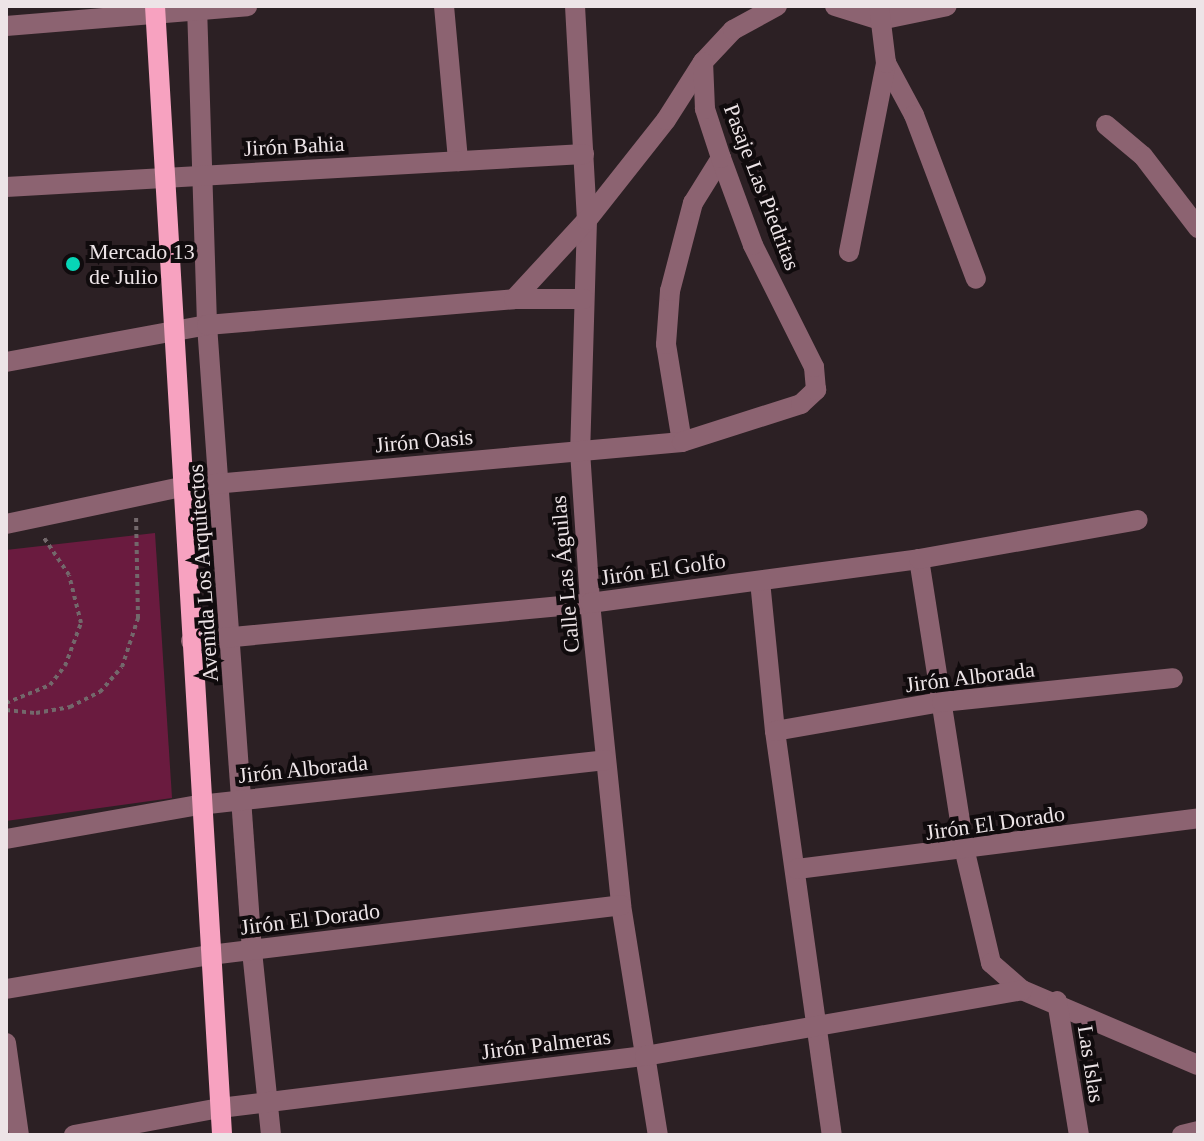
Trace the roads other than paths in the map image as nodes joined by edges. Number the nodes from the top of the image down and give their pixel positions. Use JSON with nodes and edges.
{"nodes":[{"id":1,"x":247,"y":6,"type":"edge"},
{"id":2,"x":444,"y":6,"type":"edge"},
{"id":3,"x":575,"y":6,"type":"edge"},
{"id":4,"x":777,"y":6,"type":"edge"},
{"id":5,"x":835,"y":6,"type":"edge"},
{"id":6,"x":947,"y":6,"type":"edge"},
{"id":7,"x":197,"y":8,"type":"edge"},
{"id":8,"x":155,"y":10,"type":"edge"},
{"id":9,"x":880,"y":13,"type":"edge"},
{"id":10,"x":6,"y":26,"type":"edge"},
{"id":11,"x":703,"y":62,"type":"junction"},
{"id":12,"x":886,"y":63,"type":"junction"},
{"id":13,"x":1106,"y":125,"type":"dead end"},
{"id":14,"x":584,"y":154,"type":"junction"},
{"id":15,"x":721,"y":158,"type":"junction"},
{"id":16,"x":458,"y":161,"type":"junction"},
{"id":17,"x":203,"y":176,"type":"junction"},
{"id":18,"x":162,"y":177,"type":"junction"},
{"id":19,"x":6,"y":187,"type":"edge"},
{"id":20,"x":587,"y":220,"type":"junction"},
{"id":21,"x":1198,"y":228,"type":"edge"},
{"id":22,"x":849,"y":252,"type":"dead end"},
{"id":23,"x":976,"y":279,"type":"dead end"},
{"id":24,"x":514,"y":299,"type":"junction"},
{"id":25,"x":584,"y":299,"type":"junction"},
{"id":26,"x":207,"y":325,"type":"junction"},
{"id":27,"x":172,"y":333,"type":"junction"},
{"id":28,"x":6,"y":362,"type":"edge"},
{"id":29,"x":814,"y":367,"type":"joint"},
{"id":30,"x":682,"y":442,"type":"junction"},
{"id":31,"x":580,"y":451,"type":"junction"},
{"id":32,"x":221,"y":483,"type":"junction"},
{"id":33,"x":181,"y":487,"type":"junction"},
{"id":34,"x":1138,"y":520,"type":"dead end"},
{"id":35,"x":6,"y":524,"type":"edge"},
{"id":36,"x":919,"y":559,"type":"junction"},
{"id":37,"x":760,"y":581,"type":"junction"},
{"id":38,"x":590,"y":603,"type":"junction"},
{"id":39,"x":232,"y":638,"type":"junction"},
{"id":40,"x":191,"y":641,"type":"junction"},
{"id":41,"x":1173,"y":678,"type":"dead end"},
{"id":42,"x":942,"y":702,"type":"junction"},
{"id":43,"x":775,"y":731,"type":"junction"},
{"id":44,"x":606,"y":760,"type":"junction"},
{"id":45,"x":244,"y":800,"type":"junction"},
{"id":46,"x":199,"y":805,"type":"junction"},
{"id":47,"x":1198,"y":818,"type":"edge"},
{"id":48,"x":6,"y":839,"type":"edge"},
{"id":49,"x":965,"y":852,"type":"junction"},
{"id":50,"x":797,"y":869,"type":"junction"},
{"id":51,"x":621,"y":905,"type":"junction"},
{"id":52,"x":252,"y":951,"type":"junction"},
{"id":53,"x":210,"y":955,"type":"junction"},
{"id":54,"x":6,"y":989,"type":"edge"},
{"id":55,"x":1022,"y":990,"type":"junction"},
{"id":56,"x":1057,"y":1001,"type":"junction"},
{"id":57,"x":814,"y":1028,"type":"junction"},
{"id":58,"x":6,"y":1043,"type":"edge"},
{"id":59,"x":645,"y":1056,"type":"junction"},
{"id":60,"x":1198,"y":1065,"type":"edge"},
{"id":61,"x":268,"y":1104,"type":"junction"},
{"id":62,"x":220,"y":1108,"type":"junction"},
{"id":63,"x":1198,"y":1131,"type":"edge"},
{"id":64,"x":19,"y":1135,"type":"edge"},
{"id":65,"x":74,"y":1135,"type":"edge"},
{"id":66,"x":222,"y":1135,"type":"edge"},
{"id":67,"x":271,"y":1135,"type":"edge"},
{"id":68,"x":658,"y":1135,"type":"edge"},
{"id":69,"x":832,"y":1135,"type":"edge"},
{"id":70,"x":1079,"y":1135,"type":"edge"},
{"id":71,"x":1182,"y":1135,"type":"edge"}],
"edges":[{"from":1,"to":7,"type":"street"},
{"from":2,"to":16,"type":"street"},
{"from":3,"to":14,"type":"street","name":"Calle Las Águilas"},
{"from":4,"to":11,"type":"street"},
{"from":5,"to":9,"type":"street"},
{"from":6,"to":9,"type":"street"},
{"from":7,"to":8,"type":"street"},
{"from":7,"to":17,"type":"street","name":"Avenida Los Arquitectos"},
{"from":8,"to":10,"type":"street"},
{"from":8,"to":18,"type":"main road","name":"Avenida Los Arquitectos"},
{"from":9,"to":12,"type":"street"},
{"from":11,"to":15,"type":"street","name":"Pasaje Las Piedritas"},
{"from":11,"to":20,"type":"street"},
{"from":12,"to":22,"type":"street"},
{"from":12,"to":23,"type":"street"},
{"from":13,"to":21,"type":"street"},
{"from":14,"to":16,"type":"street","name":"Jirón Bahia"},
{"from":14,"to":20,"type":"street","name":"Calle Las Águilas"},
{"from":15,"to":29,"type":"street","name":"Pasaje Las Piedritas"},
{"from":15,"to":30,"type":"street"},
{"from":16,"to":17,"type":"street","name":"Jirón Bahia"},
{"from":17,"to":18,"type":"street","name":"Jirón Bahia"},
{"from":17,"to":26,"type":"street","name":"Avenida Los Arquitectos"},
{"from":18,"to":19,"type":"street","name":"Jirón Bahia"},
{"from":18,"to":27,"type":"main road","name":"Avenida Los Arquitectos"},
{"from":20,"to":24,"type":"street"},
{"from":20,"to":25,"type":"street","name":"Calle Las Águilas"},
{"from":24,"to":25,"type":"street"},
{"from":24,"to":26,"type":"street"},
{"from":25,"to":31,"type":"street","name":"Calle Las Águilas"},
{"from":26,"to":27,"type":"street"},
{"from":26,"to":32,"type":"street","name":"Avenida Los Arquitectos"},
{"from":27,"to":28,"type":"street"},
{"from":27,"to":33,"type":"main road","name":"Avenida Los Arquitectos"},
{"from":29,"to":30,"type":"street","name":"Jirón Oasis"},
{"from":30,"to":31,"type":"street","name":"Jirón Oasis"},
{"from":31,"to":32,"type":"street","name":"Jirón Oasis"},
{"from":31,"to":38,"type":"street","name":"Calle Las Águilas"},
{"from":32,"to":33,"type":"street","name":"Jirón Oasis"},
{"from":32,"to":39,"type":"street","name":"Avenida Los Arquitectos"},
{"from":33,"to":35,"type":"street","name":"Jirón Oasis"},
{"from":33,"to":40,"type":"main road","name":"Avenida Los Arquitectos"},
{"from":34,"to":36,"type":"street","name":"Jirón El Golfo"},
{"from":36,"to":37,"type":"street","name":"Jirón El Golfo"},
{"from":36,"to":42,"type":"street"},
{"from":37,"to":38,"type":"street","name":"Jirón El Golfo"},
{"from":37,"to":43,"type":"street"},
{"from":38,"to":39,"type":"street","name":"Jirón El Golfo"},
{"from":38,"to":44,"type":"street","name":"Calle Las Águilas"},
{"from":39,"to":40,"type":"street","name":"Jirón El Golfo"},
{"from":39,"to":45,"type":"street","name":"Avenida Los Arquitectos"},
{"from":40,"to":46,"type":"main road","name":"Avenida Los Arquitectos"},
{"from":41,"to":42,"type":"street","name":"Jirón Alborada"},
{"from":42,"to":43,"type":"street","name":"Jirón Alborada"},
{"from":42,"to":49,"type":"street"},
{"from":43,"to":50,"type":"street"},
{"from":44,"to":45,"type":"street","name":"Jirón Alborada"},
{"from":44,"to":51,"type":"street","name":"Calle Las Águilas"},
{"from":45,"to":46,"type":"street","name":"Jirón Alborada"},
{"from":45,"to":52,"type":"street","name":"Avenida Los Arquitectos"},
{"from":46,"to":48,"type":"street","name":"Jirón Alborada"},
{"from":46,"to":53,"type":"main road","name":"Avenida Los Arquitectos"},
{"from":47,"to":49,"type":"street","name":"Jirón El Dorado"},
{"from":49,"to":50,"type":"street","name":"Jirón El Dorado"},
{"from":49,"to":55,"type":"street"},
{"from":50,"to":57,"type":"street"},
{"from":51,"to":52,"type":"street","name":"Jirón El Dorado"},
{"from":51,"to":59,"type":"street","name":"Calle Las Águilas"},
{"from":52,"to":53,"type":"street","name":"Jirón El Dorado"},
{"from":52,"to":61,"type":"street","name":"Avenida Los Arquitectos"},
{"from":53,"to":54,"type":"street","name":"Jirón El Dorado"},
{"from":53,"to":62,"type":"main road","name":"Avenida Los Arquitectos"},
{"from":55,"to":56,"type":"street"},
{"from":55,"to":57,"type":"street","name":"Jirón Palmeras"},
{"from":56,"to":60,"type":"street"},
{"from":56,"to":70,"type":"street","name":"Las Islas"},
{"from":57,"to":59,"type":"street","name":"Jirón Palmeras"},
{"from":57,"to":69,"type":"street"},
{"from":58,"to":64,"type":"street"},
{"from":59,"to":61,"type":"street","name":"Jirón Palmeras"},
{"from":59,"to":68,"type":"street","name":"Calle Las Águilas"},
{"from":61,"to":62,"type":"street","name":"Jirón Palmeras"},
{"from":61,"to":67,"type":"street","name":"Avenida Los Arquitectos"},
{"from":62,"to":65,"type":"street","name":"Jirón Palmeras"},
{"from":62,"to":66,"type":"main road","name":"Avenida Los Arquitectos"},
{"from":63,"to":71,"type":"street"}]}
